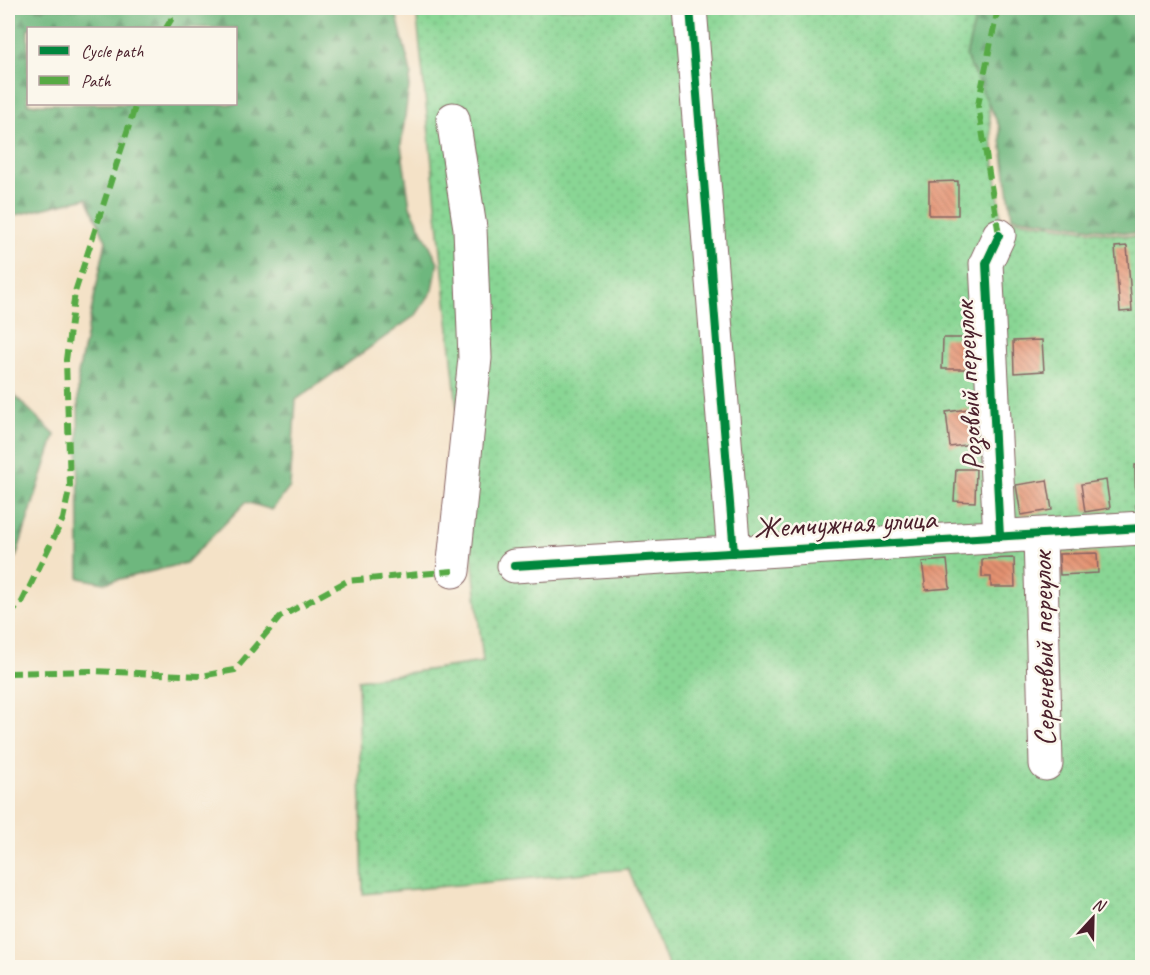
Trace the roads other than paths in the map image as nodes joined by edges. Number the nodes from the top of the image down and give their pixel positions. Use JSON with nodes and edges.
{"nodes":[{"id":1,"x":690,"y":8,"type":"edge"},
{"id":2,"x":453,"y":119,"type":"dead end"},
{"id":3,"x":999,"y":235,"type":"dead end"},
{"id":4,"x":1143,"y":528,"type":"edge"},
{"id":5,"x":1040,"y":535,"type":"junction"},
{"id":6,"x":1000,"y":537,"type":"junction"},
{"id":7,"x":734,"y":553,"type":"junction"},
{"id":8,"x":514,"y":566,"type":"dead end"},
{"id":9,"x":453,"y":571,"type":"dead end"},
{"id":10,"x":1046,"y":764,"type":"dead end"}],
"edges":[{"from":1,"to":7,"type":"street"},
{"from":2,"to":9,"type":"street"},
{"from":3,"to":6,"type":"street","name":"Розовый переулок"},
{"from":4,"to":5,"type":"street","name":"Жемчужная улица"},
{"from":5,"to":6,"type":"street","name":"Жемчужная улица"},
{"from":5,"to":10,"type":"street","name":"Сереневый переулок"},
{"from":6,"to":7,"type":"street","name":"Жемчужная улица"},
{"from":7,"to":8,"type":"street","name":"Жемчужная улица"}]}
